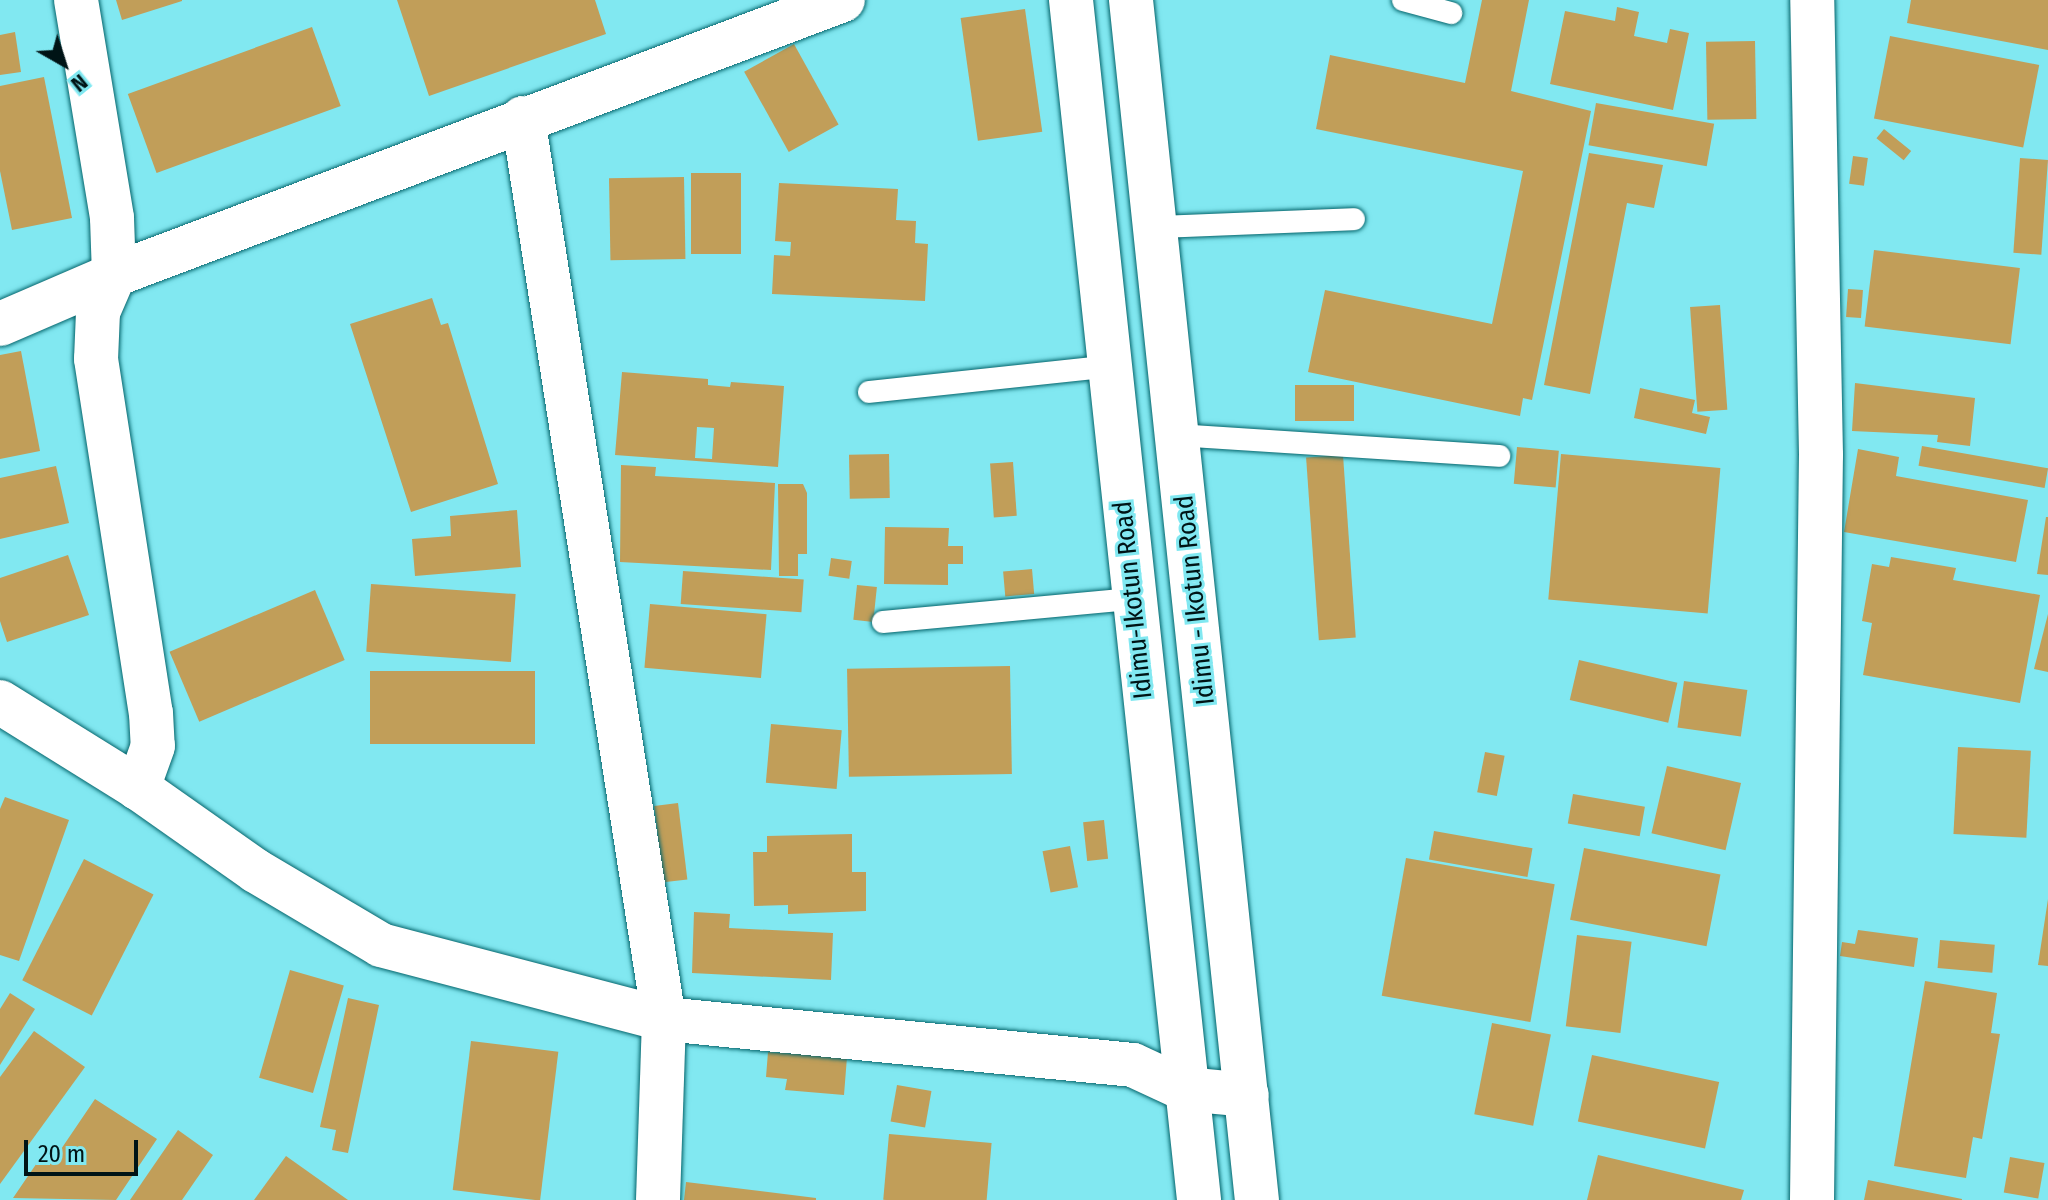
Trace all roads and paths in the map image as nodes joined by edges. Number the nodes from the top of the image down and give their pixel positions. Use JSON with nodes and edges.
{"nodes":[{"id":1,"x":76,"y":0,"type":"edge"},
{"id":2,"x":843,"y":0,"type":"edge"},
{"id":3,"x":1071,"y":0,"type":"edge"},
{"id":4,"x":1131,"y":0,"type":"edge"},
{"id":5,"x":1403,"y":0,"type":"edge"},
{"id":6,"x":1812,"y":0,"type":"edge"},
{"id":7,"x":1451,"y":13,"type":"dead end"},
{"id":8,"x":523,"y":118,"type":"junction"},
{"id":9,"x":1354,"y":219,"type":"dead end"},
{"id":10,"x":1158,"y":227,"type":"junction"},
{"id":11,"x":114,"y":275,"type":"junction"},
{"id":12,"x":0,"y":324,"type":"edge"},
{"id":13,"x":1111,"y":366,"type":"junction"},
{"id":14,"x":869,"y":392,"type":"dead end"},
{"id":15,"x":1176,"y":435,"type":"junction"},
{"id":16,"x":1499,"y":456,"type":"dead end"},
{"id":17,"x":1132,"y":599,"type":"junction"},
{"id":18,"x":883,"y":622,"type":"dead end"},
{"id":19,"x":0,"y":702,"type":"edge"},
{"id":20,"x":138,"y":788,"type":"junction"},
{"id":21,"x":664,"y":1019,"type":"junction"},
{"id":22,"x":1185,"y":1089,"type":"junction"},
{"id":23,"x":1247,"y":1095,"type":"junction"},
{"id":24,"x":658,"y":1200,"type":"edge"},
{"id":25,"x":1199,"y":1200,"type":"edge"},
{"id":26,"x":1257,"y":1200,"type":"edge"},
{"id":27,"x":1812,"y":1200,"type":"edge"}],
"edges":[{"from":1,"to":11,"type":"street"},
{"from":2,"to":8,"type":"street"},
{"from":3,"to":13,"type":"street","name":"Idimu-Ikotun Road"},
{"from":4,"to":10,"type":"street","name":"Idimu - Ikotun Road"},
{"from":5,"to":7,"type":"lane"},
{"from":6,"to":27,"type":"street"},
{"from":8,"to":11,"type":"street"},
{"from":8,"to":21,"type":"street"},
{"from":9,"to":10,"type":"lane"},
{"from":10,"to":15,"type":"street","name":"Idimu - Ikotun Road"},
{"from":11,"to":12,"type":"street"},
{"from":11,"to":20,"type":"street"},
{"from":13,"to":14,"type":"lane"},
{"from":13,"to":17,"type":"street","name":"Idimu-Ikotun Road"},
{"from":15,"to":16,"type":"lane"},
{"from":15,"to":23,"type":"street","name":"Idimu - Ikotun Road"},
{"from":17,"to":18,"type":"lane"},
{"from":17,"to":22,"type":"street","name":"Idimu-Ikotun Road"},
{"from":19,"to":20,"type":"street"},
{"from":20,"to":21,"type":"street"},
{"from":21,"to":22,"type":"street"},
{"from":21,"to":24,"type":"street"},
{"from":22,"to":23,"type":"street"},
{"from":22,"to":25,"type":"street","name":"Idimu-Ikotun Road"},
{"from":23,"to":26,"type":"street","name":"Idimu - Ikotun Road"}]}
